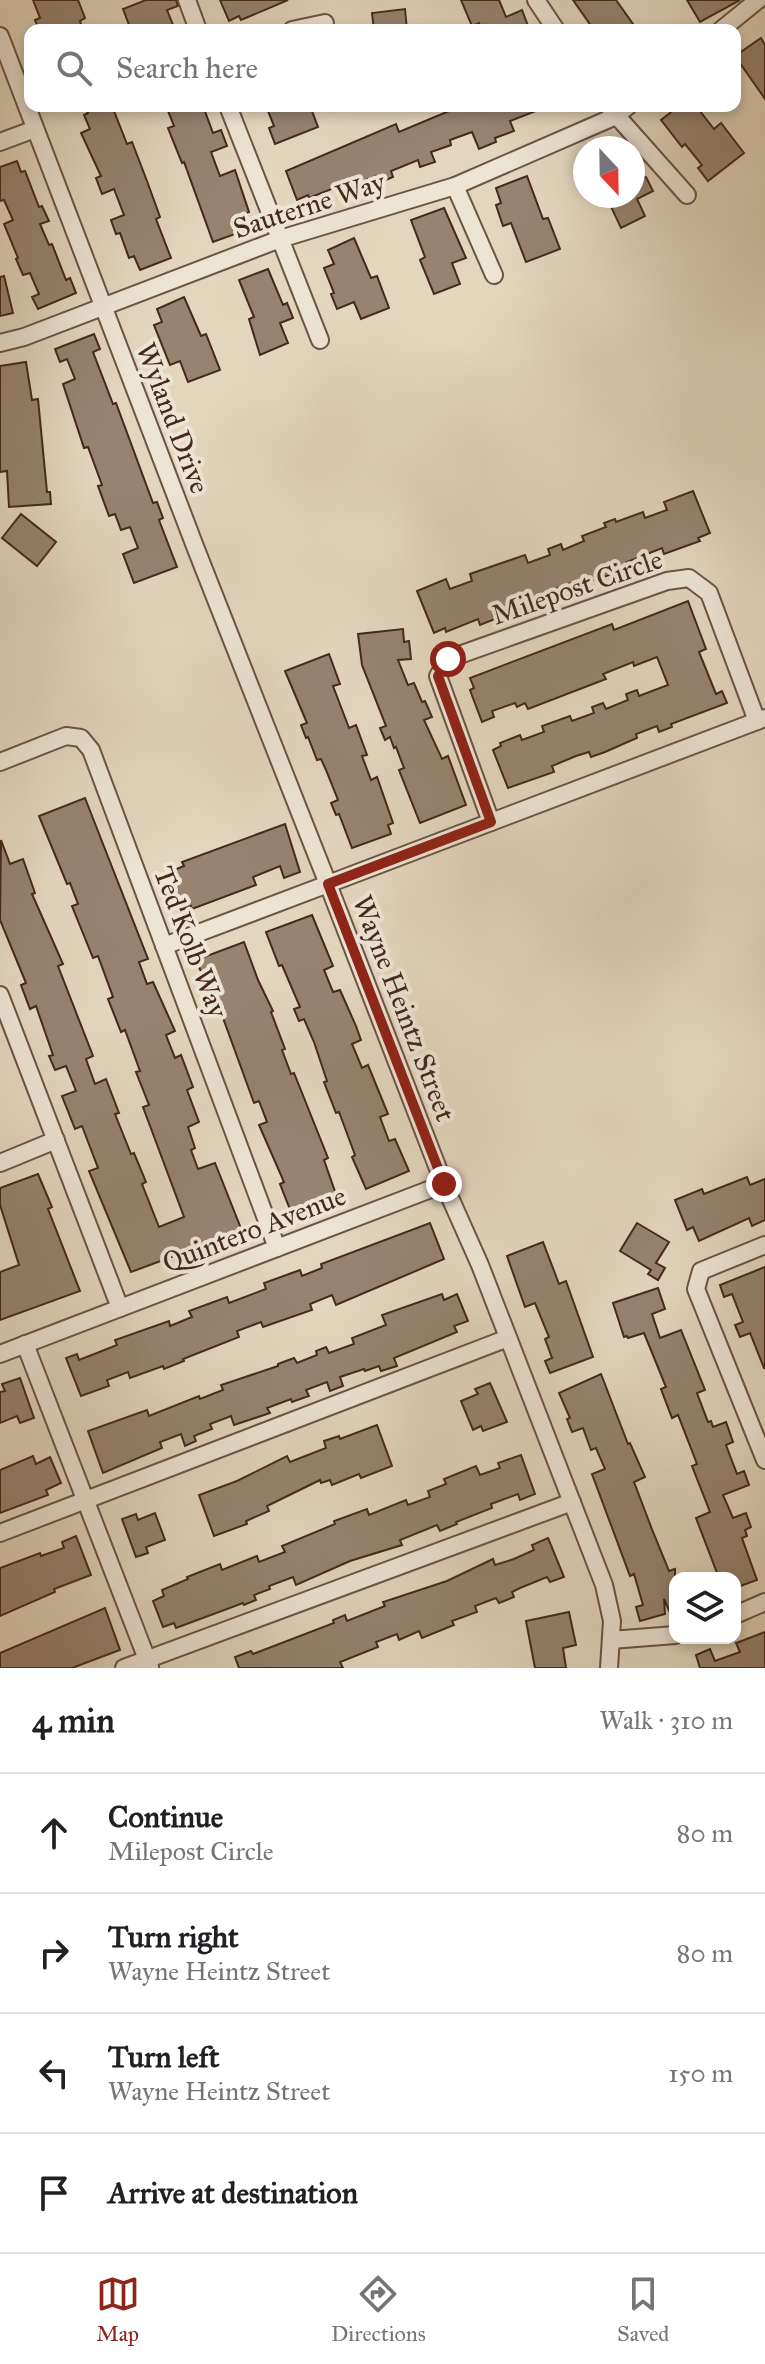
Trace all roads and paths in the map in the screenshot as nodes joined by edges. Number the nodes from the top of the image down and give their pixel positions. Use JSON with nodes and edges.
{"nodes":[{"id":1,"x":187,"y":0,"type":"edge"},
{"id":2,"x":536,"y":0,"type":"edge"},
{"id":3,"x":758,"y":0,"type":"edge"},
{"id":4,"x":325,"y":23,"type":"dead end"},
{"id":5,"x":196,"y":24,"type":"edge"},
{"id":6,"x":320,"y":24,"type":"edge"},
{"id":7,"x":552,"y":24,"type":"edge"},
{"id":8,"x":728,"y":24,"type":"edge"},
{"id":9,"x":0,"y":36,"type":"edge"},
{"id":10,"x":24,"y":100,"type":"edge"},
{"id":11,"x":29,"y":112,"type":"edge"},
{"id":12,"x":230,"y":112,"type":"edge"},
{"id":13,"x":611,"y":112,"type":"edge"},
{"id":14,"x":619,"y":112,"type":"edge"},
{"id":15,"x":35,"y":129,"type":"junction"},
{"id":16,"x":0,"y":142,"type":"edge"},
{"id":17,"x":455,"y":186,"type":"junction"},
{"id":18,"x":687,"y":195,"type":"dead end"},
{"id":19,"x":280,"y":239,"type":"junction"},
{"id":20,"x":494,"y":275,"type":"dead end"},
{"id":21,"x":103,"y":305,"type":"junction"},
{"id":22,"x":320,"y":340,"type":"dead end"},
{"id":23,"x":0,"y":343,"type":"edge"},
{"id":24,"x":761,"y":720,"type":"edge"},
{"id":25,"x":0,"y":762,"type":"edge"},
{"id":26,"x":491,"y":822,"type":"junction"},
{"id":27,"x":328,"y":884,"type":"junction"},
{"id":28,"x":164,"y":946,"type":"junction"},
{"id":29,"x":0,"y":995,"type":"edge"},
{"id":30,"x":56,"y":1140,"type":"junction"},
{"id":31,"x":0,"y":1163,"type":"edge"},
{"id":32,"x":444,"y":1184,"type":"junction"},
{"id":33,"x":765,"y":1245,"type":"edge"},
{"id":34,"x":277,"y":1248,"type":"junction"},
{"id":35,"x":120,"y":1308,"type":"junction"},
{"id":36,"x":508,"y":1338,"type":"junction"},
{"id":37,"x":25,"y":1344,"type":"junction"},
{"id":38,"x":0,"y":1354,"type":"edge"},
{"id":39,"x":765,"y":1460,"type":"edge"},
{"id":40,"x":85,"y":1500,"type":"junction"},
{"id":41,"x":572,"y":1502,"type":"junction"},
{"id":42,"x":0,"y":1533,"type":"edge"},
{"id":43,"x":765,"y":1602,"type":"edge"},
{"id":44,"x":741,"y":1612,"type":"edge"},
{"id":45,"x":669,"y":1635,"type":"edge"},
{"id":46,"x":611,"y":1640,"type":"junction"},
{"id":47,"x":149,"y":1664,"type":"edge"},
{"id":48,"x":124,"y":1668,"type":"edge"},
{"id":49,"x":609,"y":1668,"type":"edge"}],
"edges":[{"from":1,"to":5,"type":"street"},
{"from":2,"to":7,"type":"street"},
{"from":3,"to":8,"type":"street"},
{"from":4,"to":6,"type":"street"},
{"from":9,"to":10,"type":"street","name":"Wyland Drive"},
{"from":11,"to":15,"type":"street","name":"Wyland Drive"},
{"from":12,"to":19,"type":"street"},
{"from":13,"to":17,"type":"street","name":"Sauterne Way"},
{"from":14,"to":18,"type":"street"},
{"from":15,"to":16,"type":"street"},
{"from":15,"to":21,"type":"street","name":"Wyland Drive"},
{"from":17,"to":19,"type":"street","name":"Sauterne Way"},
{"from":17,"to":20,"type":"street"},
{"from":19,"to":21,"type":"street","name":"Sauterne Way"},
{"from":19,"to":22,"type":"street"},
{"from":21,"to":23,"type":"street","name":"Sauterne Way"},
{"from":21,"to":27,"type":"street","name":"Wyland Drive"},
{"from":24,"to":26,"type":"street","name":"Wayne Heintz Street"},
{"from":24,"to":26,"type":"street","name":"Milepost Circle"},
{"from":25,"to":28,"type":"street","name":"Ted Kolb Way"},
{"from":26,"to":27,"type":"street","name":"Wayne Heintz Street"},
{"from":27,"to":28,"type":"street"},
{"from":27,"to":32,"type":"street","name":"Wayne Heintz Street"},
{"from":28,"to":34,"type":"street","name":"Ted Kolb Way"},
{"from":29,"to":30,"type":"street"},
{"from":30,"to":31,"type":"street"},
{"from":30,"to":35,"type":"street"},
{"from":32,"to":34,"type":"street","name":"Quintero Avenue"},
{"from":32,"to":36,"type":"street"},
{"from":33,"to":39,"type":"street"},
{"from":34,"to":35,"type":"street","name":"Quintero Avenue"},
{"from":35,"to":37,"type":"street","name":"Quintero Avenue"},
{"from":36,"to":40,"type":"street"},
{"from":36,"to":41,"type":"street"},
{"from":37,"to":38,"type":"street","name":"Quintero Avenue"},
{"from":37,"to":40,"type":"street"},
{"from":40,"to":42,"type":"street"},
{"from":40,"to":47,"type":"street"},
{"from":41,"to":46,"type":"street"},
{"from":41,"to":47,"type":"street"},
{"from":43,"to":44,"type":"street"},
{"from":45,"to":46,"type":"street"},
{"from":46,"to":49,"type":"street"},
{"from":47,"to":48,"type":"street"}]}
